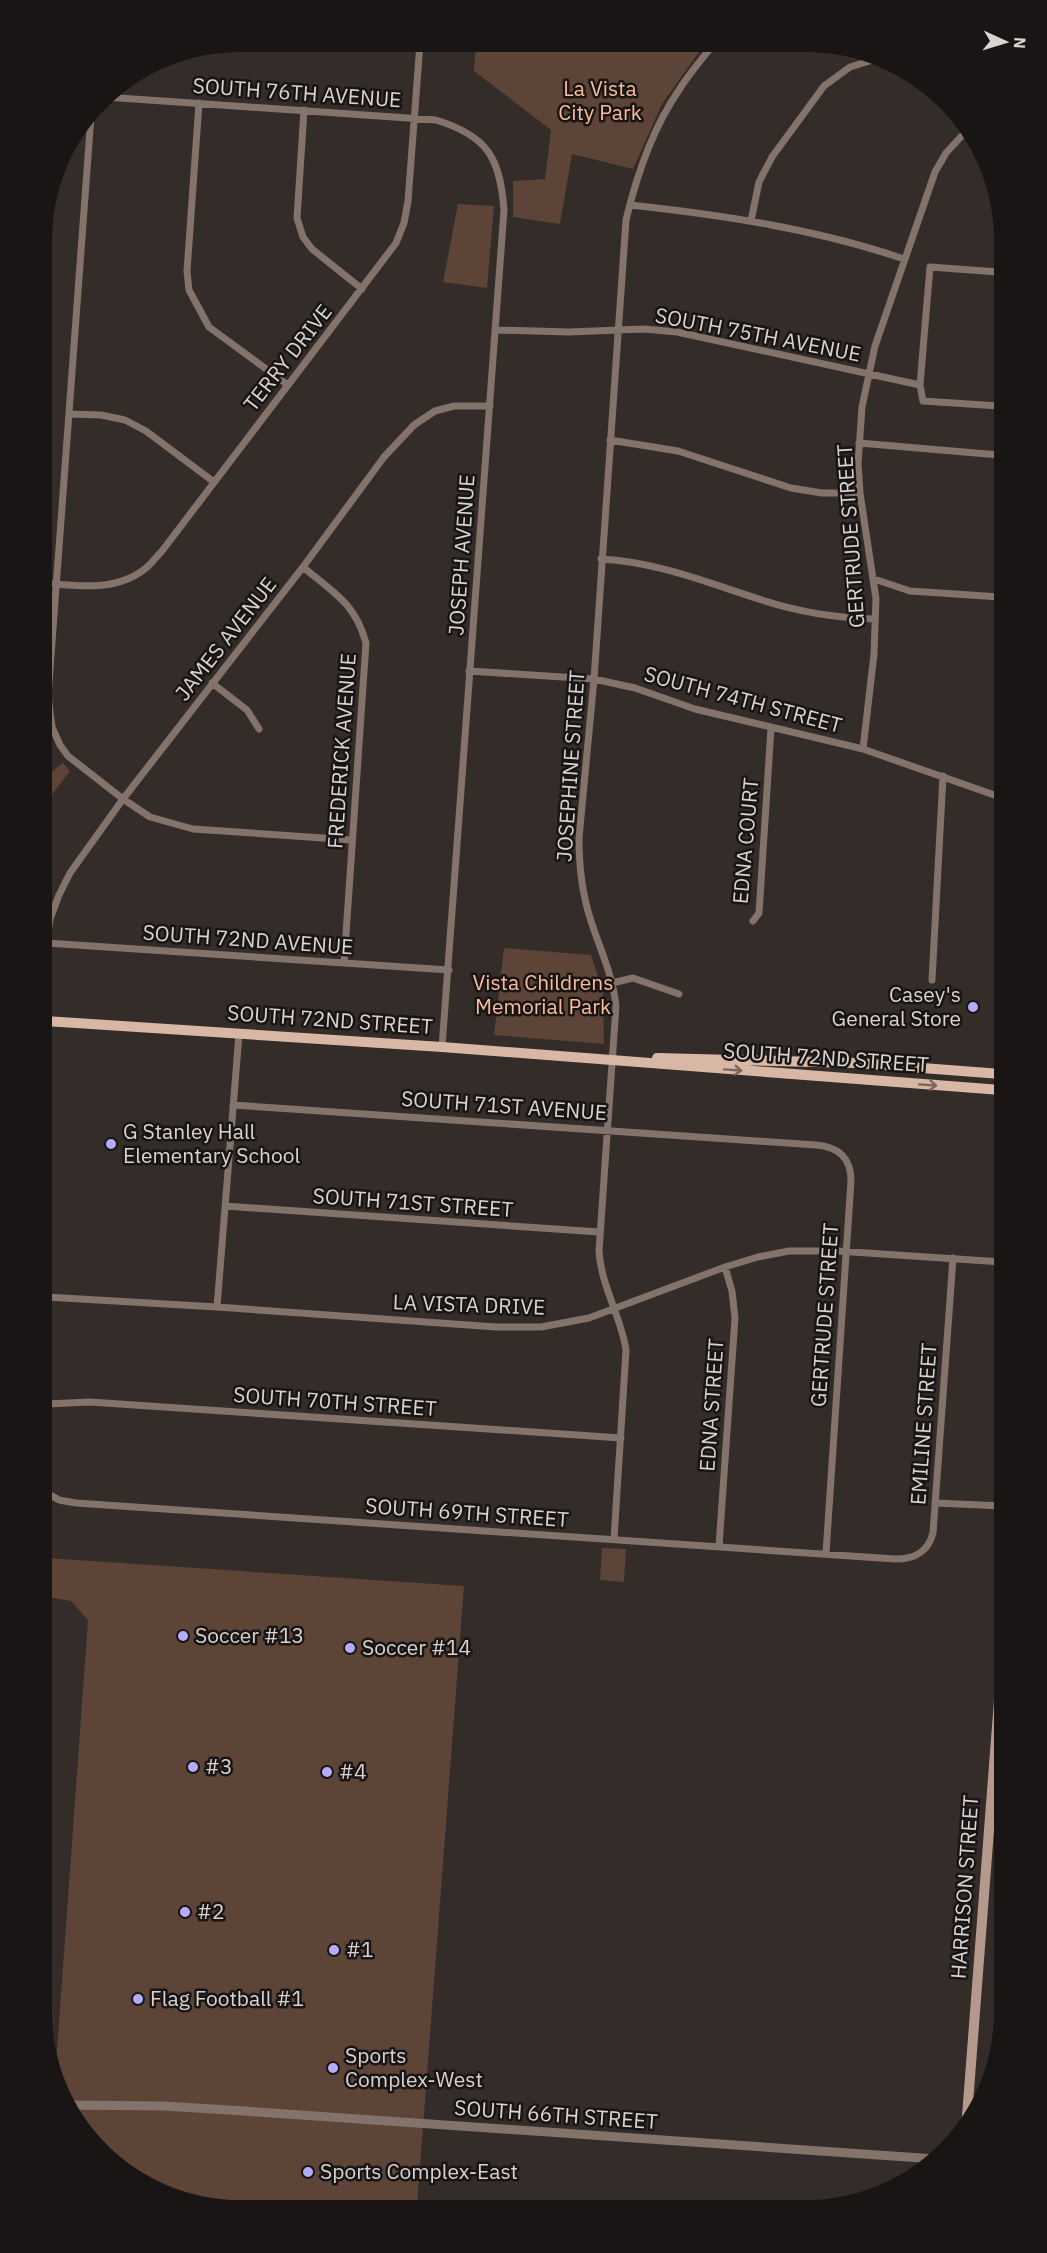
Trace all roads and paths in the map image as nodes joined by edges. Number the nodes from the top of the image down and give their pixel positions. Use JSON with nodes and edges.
{"nodes":[{"id":1,"x":419,"y":53,"type":"edge"},
{"id":2,"x":706,"y":53,"type":"edge"},
{"id":3,"x":867,"y":62,"type":"edge"},
{"id":4,"x":118,"y":98,"type":"edge"},
{"id":5,"x":199,"y":103,"type":"junction"},
{"id":6,"x":304,"y":110,"type":"junction"},
{"id":7,"x":414,"y":118,"type":"junction"},
{"id":8,"x":90,"y":127,"type":"edge"},
{"id":9,"x":962,"y":135,"type":"edge"},
{"id":10,"x":630,"y":205,"type":"junction"},
{"id":11,"x":751,"y":221,"type":"junction"},
{"id":12,"x":904,"y":260,"type":"junction"},
{"id":13,"x":994,"y":272,"type":"edge"},
{"id":14,"x":363,"y":289,"type":"junction"},
{"id":15,"x":620,"y":329,"type":"junction"},
{"id":16,"x":496,"y":330,"type":"junction"},
{"id":17,"x":869,"y":373,"type":"junction"},
{"id":18,"x":920,"y":385,"type":"junction"},
{"id":19,"x":288,"y":386,"type":"junction"},
{"id":20,"x":490,"y":406,"type":"junction"},
{"id":21,"x":994,"y":406,"type":"edge"},
{"id":22,"x":69,"y":414,"type":"junction"},
{"id":23,"x":610,"y":440,"type":"junction"},
{"id":24,"x":859,"y":443,"type":"junction"},
{"id":25,"x":994,"y":455,"type":"edge"},
{"id":26,"x":214,"y":482,"type":"junction"},
{"id":27,"x":860,"y":493,"type":"junction"},
{"id":28,"x":601,"y":560,"type":"junction"},
{"id":29,"x":303,"y":567,"type":"junction"},
{"id":30,"x":874,"y":579,"type":"junction"},
{"id":31,"x":53,"y":584,"type":"edge"},
{"id":32,"x":57,"y":585,"type":"junction"},
{"id":33,"x":994,"y":597,"type":"edge"},
{"id":34,"x":875,"y":619,"type":"junction"},
{"id":35,"x":53,"y":634,"type":"edge"},
{"id":36,"x":470,"y":671,"type":"junction"},
{"id":37,"x":594,"y":679,"type":"junction"},
{"id":38,"x":212,"y":683,"type":"junction"},
{"id":39,"x":771,"y":728,"type":"junction"},
{"id":40,"x":53,"y":729,"type":"edge"},
{"id":41,"x":258,"y":729,"type":"dead end"},
{"id":42,"x":863,"y":749,"type":"junction"},
{"id":43,"x":943,"y":776,"type":"junction"},
{"id":44,"x":994,"y":795,"type":"edge"},
{"id":45,"x":123,"y":799,"type":"junction"},
{"id":46,"x":352,"y":840,"type":"junction"},
{"id":47,"x":53,"y":912,"type":"edge"},
{"id":48,"x":753,"y":921,"type":"dead end"},
{"id":49,"x":53,"y":943,"type":"edge"},
{"id":50,"x":344,"y":963,"type":"junction"},
{"id":51,"x":449,"y":970,"type":"junction"},
{"id":52,"x":933,"y":980,"type":"dead end"},
{"id":53,"x":612,"y":983,"type":"junction"},
{"id":54,"x":679,"y":994,"type":"dead end"},
{"id":55,"x":53,"y":1022,"type":"edge"},
{"id":56,"x":239,"y":1034,"type":"junction"},
{"id":57,"x":442,"y":1047,"type":"junction"},
{"id":58,"x":612,"y":1060,"type":"junction"},
{"id":59,"x":994,"y":1073,"type":"edge"},
{"id":60,"x":994,"y":1089,"type":"edge"},
{"id":61,"x":233,"y":1105,"type":"junction"},
{"id":62,"x":606,"y":1131,"type":"junction"},
{"id":63,"x":772,"y":1142,"type":"joint"},
{"id":64,"x":225,"y":1206,"type":"junction"},
{"id":65,"x":599,"y":1232,"type":"junction"},
{"id":66,"x":846,"y":1251,"type":"junction"},
{"id":67,"x":953,"y":1258,"type":"junction"},
{"id":68,"x":994,"y":1261,"type":"edge"},
{"id":69,"x":724,"y":1267,"type":"junction"},
{"id":70,"x":53,"y":1297,"type":"edge"},
{"id":71,"x":217,"y":1307,"type":"junction"},
{"id":72,"x":615,"y":1310,"type":"junction"},
{"id":73,"x":53,"y":1404,"type":"edge"},
{"id":74,"x":621,"y":1437,"type":"junction"},
{"id":75,"x":53,"y":1496,"type":"edge"},
{"id":76,"x":935,"y":1503,"type":"junction"},
{"id":77,"x":994,"y":1506,"type":"edge"},
{"id":78,"x":614,"y":1539,"type":"junction"},
{"id":79,"x":720,"y":1546,"type":"junction"},
{"id":80,"x":826,"y":1554,"type":"junction"},
{"id":81,"x":887,"y":1558,"type":"joint"},
{"id":82,"x":994,"y":1765,"type":"edge"},
{"id":83,"x":78,"y":2105,"type":"edge"},
{"id":84,"x":968,"y":2108,"type":"edge"},
{"id":85,"x":925,"y":2158,"type":"edge"}],
"edges":[{"from":1,"to":7,"type":"street","name":"TERRY DRIVE"},
{"from":2,"to":10,"type":"street","name":"JOSEPHINE STREET"},
{"from":3,"to":11,"type":"street"},
{"from":4,"to":5,"type":"street","name":"SOUTH 76TH AVENUE"},
{"from":5,"to":6,"type":"street","name":"SOUTH 76TH AVENUE"},
{"from":5,"to":19,"type":"street"},
{"from":6,"to":7,"type":"street","name":"SOUTH 76TH AVENUE"},
{"from":6,"to":14,"type":"street"},
{"from":7,"to":14,"type":"street","name":"TERRY DRIVE"},
{"from":7,"to":16,"type":"street","name":"JOSEPH AVENUE"},
{"from":8,"to":22,"type":"street"},
{"from":9,"to":12,"type":"street","name":"GERTRUDE STREET"},
{"from":10,"to":11,"type":"street"},
{"from":10,"to":15,"type":"street","name":"JOSEPHINE STREET"},
{"from":11,"to":12,"type":"street"},
{"from":12,"to":17,"type":"street","name":"GERTRUDE STREET"},
{"from":13,"to":18,"type":"street"},
{"from":14,"to":19,"type":"street","name":"TERRY DRIVE"},
{"from":15,"to":16,"type":"street","name":"SOUTH 75TH AVENUE"},
{"from":15,"to":17,"type":"street","name":"SOUTH 75TH AVENUE"},
{"from":15,"to":23,"type":"street","name":"JOSEPHINE STREET"},
{"from":16,"to":20,"type":"street","name":"JOSEPH AVENUE"},
{"from":17,"to":18,"type":"street","name":"SOUTH 75TH AVENUE"},
{"from":17,"to":24,"type":"street","name":"GERTRUDE STREET"},
{"from":18,"to":21,"type":"street"},
{"from":19,"to":26,"type":"street","name":"TERRY DRIVE"},
{"from":20,"to":29,"type":"street","name":"JAMES AVENUE"},
{"from":20,"to":36,"type":"street","name":"JOSEPH AVENUE"},
{"from":22,"to":26,"type":"street"},
{"from":22,"to":32,"type":"street"},
{"from":23,"to":27,"type":"street"},
{"from":23,"to":28,"type":"street","name":"JOSEPHINE STREET"},
{"from":24,"to":25,"type":"street"},
{"from":24,"to":27,"type":"street","name":"GERTRUDE STREET"},
{"from":26,"to":32,"type":"street","name":"TERRY DRIVE"},
{"from":27,"to":30,"type":"street","name":"GERTRUDE STREET"},
{"from":28,"to":34,"type":"street"},
{"from":28,"to":37,"type":"street","name":"JOSEPHINE STREET"},
{"from":29,"to":38,"type":"street","name":"JAMES AVENUE"},
{"from":29,"to":46,"type":"street","name":"FREDERICK AVENUE"},
{"from":30,"to":33,"type":"street"},
{"from":30,"to":34,"type":"street","name":"GERTRUDE STREET"},
{"from":31,"to":32,"type":"street","name":"TERRY DRIVE"},
{"from":32,"to":35,"type":"street"},
{"from":34,"to":42,"type":"street","name":"GERTRUDE STREET"},
{"from":36,"to":37,"type":"street","name":"SOUTH 74TH STREET"},
{"from":36,"to":51,"type":"street","name":"JOSEPH AVENUE"},
{"from":37,"to":39,"type":"street","name":"SOUTH 74TH STREET"},
{"from":37,"to":53,"type":"street","name":"JOSEPHINE STREET"},
{"from":38,"to":41,"type":"street"},
{"from":38,"to":45,"type":"street","name":"JAMES AVENUE"},
{"from":39,"to":42,"type":"street","name":"SOUTH 74TH STREET"},
{"from":39,"to":48,"type":"street","name":"EDNA COURT"},
{"from":40,"to":45,"type":"street"},
{"from":42,"to":43,"type":"street","name":"SOUTH 74TH STREET"},
{"from":43,"to":44,"type":"street","name":"SOUTH 74TH STREET"},
{"from":43,"to":52,"type":"street"},
{"from":45,"to":46,"type":"street"},
{"from":45,"to":47,"type":"street","name":"JAMES AVENUE"},
{"from":46,"to":50,"type":"street","name":"FREDERICK AVENUE"},
{"from":49,"to":50,"type":"street","name":"SOUTH 72ND AVENUE"},
{"from":50,"to":51,"type":"street","name":"SOUTH 72ND AVENUE"},
{"from":51,"to":57,"type":"street","name":"JOSEPH AVENUE"},
{"from":53,"to":54,"type":"street"},
{"from":53,"to":58,"type":"street","name":"JOSEPHINE STREET"},
{"from":55,"to":56,"type":"main road","name":"SOUTH 72ND STREET"},
{"from":56,"to":57,"type":"main road","name":"SOUTH 72ND STREET"},
{"from":56,"to":61,"type":"street"},
{"from":57,"to":58,"type":"main road","name":"SOUTH 72ND STREET"},
{"from":58,"to":59,"type":"main road","name":"SOUTH 72ND STREET"},
{"from":58,"to":60,"type":"main road","name":"SOUTH 72ND STREET","one_way":true},
{"from":58,"to":62,"type":"street","name":"JOSEPHINE STREET"},
{"from":61,"to":62,"type":"street","name":"SOUTH 71ST AVENUE"},
{"from":61,"to":64,"type":"street"},
{"from":62,"to":63,"type":"street","name":"SOUTH 71ST AVENUE"},
{"from":62,"to":65,"type":"street","name":"JOSEPHINE STREET"},
{"from":63,"to":66,"type":"street","name":"GERTRUDE STREET"},
{"from":64,"to":65,"type":"street","name":"SOUTH 71ST STREET"},
{"from":64,"to":71,"type":"street"},
{"from":65,"to":72,"type":"street","name":"JOSEPHINE STREET"},
{"from":66,"to":67,"type":"street","name":"LA VISTA DRIVE"},
{"from":66,"to":69,"type":"street","name":"LA VISTA DRIVE"},
{"from":66,"to":80,"type":"street","name":"GERTRUDE STREET"},
{"from":67,"to":68,"type":"street","name":"LA VISTA DRIVE"},
{"from":67,"to":76,"type":"street","name":"EMILINE STREET"},
{"from":69,"to":72,"type":"street","name":"LA VISTA DRIVE"},
{"from":69,"to":79,"type":"street","name":"EDNA STREET"},
{"from":70,"to":71,"type":"street","name":"LA VISTA DRIVE"},
{"from":71,"to":72,"type":"street","name":"LA VISTA DRIVE"},
{"from":72,"to":74,"type":"street","name":"JOSEPHINE STREET"},
{"from":73,"to":74,"type":"street","name":"SOUTH 70TH STREET"},
{"from":74,"to":78,"type":"street","name":"JOSEPHINE STREET"},
{"from":75,"to":78,"type":"street","name":"SOUTH 69TH STREET"},
{"from":76,"to":77,"type":"street"},
{"from":76,"to":81,"type":"street","name":"EMILINE STREET"},
{"from":78,"to":79,"type":"street","name":"SOUTH 69TH STREET"},
{"from":79,"to":80,"type":"street","name":"SOUTH 69TH STREET"},
{"from":80,"to":81,"type":"street","name":"SOUTH 69TH STREET"},
{"from":82,"to":84,"type":"main road","name":"HARRISON STREET"},
{"from":83,"to":85,"type":"street","name":"SOUTH 66TH STREET"}]}
